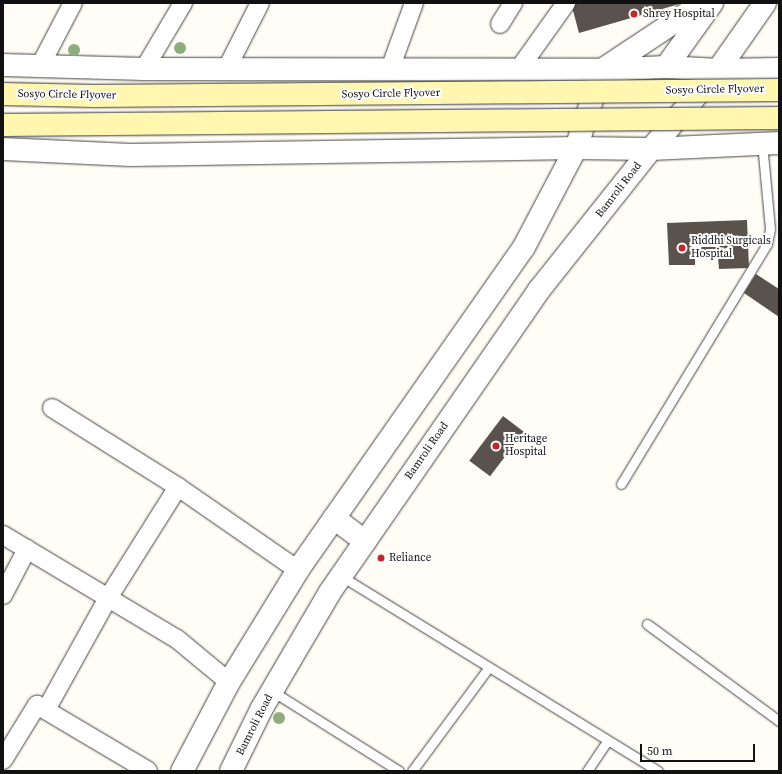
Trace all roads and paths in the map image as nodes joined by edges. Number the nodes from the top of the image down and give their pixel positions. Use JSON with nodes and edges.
{"nodes":[{"id":1,"x":73,"y":3,"type":"edge"},
{"id":2,"x":183,"y":3,"type":"edge"},
{"id":3,"x":260,"y":3,"type":"edge"},
{"id":4,"x":513,"y":3,"type":"edge"},
{"id":5,"x":566,"y":3,"type":"edge"},
{"id":6,"x":703,"y":3,"type":"edge"},
{"id":7,"x":712,"y":3,"type":"edge"},
{"id":8,"x":765,"y":3,"type":"edge"},
{"id":9,"x":414,"y":4,"type":"edge"},
{"id":10,"x":500,"y":24,"type":"dead end"},
{"id":11,"x":3,"y":65,"type":"edge"},
{"id":12,"x":40,"y":66,"type":"junction"},
{"id":13,"x":666,"y":67,"type":"junction"},
{"id":14,"x":226,"y":68,"type":"junction"},
{"id":15,"x":144,"y":69,"type":"junction"},
{"id":16,"x":390,"y":69,"type":"junction"},
{"id":17,"x":519,"y":69,"type":"junction"},
{"id":18,"x":779,"y":69,"type":"edge"},
{"id":19,"x":602,"y":70,"type":"junction"},
{"id":20,"x":718,"y":70,"type":"junction"},
{"id":21,"x":779,"y":90,"type":"edge"},
{"id":22,"x":3,"y":94,"type":"edge"},
{"id":23,"x":779,"y":118,"type":"edge"},
{"id":24,"x":3,"y":125,"type":"edge"},
{"id":25,"x":771,"y":143,"type":"edge"},
{"id":26,"x":576,"y":148,"type":"junction"},
{"id":27,"x":3,"y":149,"type":"edge"},
{"id":28,"x":651,"y":149,"type":"junction"},
{"id":29,"x":52,"y":408,"type":"dead end"},
{"id":30,"x":621,"y":484,"type":"dead end"},
{"id":31,"x":178,"y":487,"type":"junction"},
{"id":32,"x":334,"y":518,"type":"junction"},
{"id":33,"x":3,"y":535,"type":"edge"},
{"id":34,"x":365,"y":541,"type":"junction"},
{"id":35,"x":26,"y":549,"type":"junction"},
{"id":36,"x":298,"y":570,"type":"junction"},
{"id":37,"x":341,"y":576,"type":"junction"},
{"id":38,"x":3,"y":595,"type":"edge"},
{"id":39,"x":108,"y":598,"type":"junction"},
{"id":40,"x":647,"y":624,"type":"dead end"},
{"id":41,"x":489,"y":667,"type":"junction"},
{"id":42,"x":229,"y":682,"type":"junction"},
{"id":43,"x":272,"y":691,"type":"junction"},
{"id":44,"x":47,"y":708,"type":"junction"},
{"id":45,"x":779,"y":720,"type":"edge"},
{"id":46,"x":608,"y":740,"type":"junction"},
{"id":47,"x":3,"y":759,"type":"edge"},
{"id":48,"x":148,"y":771,"type":"edge"},
{"id":49,"x":182,"y":771,"type":"edge"},
{"id":50,"x":232,"y":771,"type":"edge"},
{"id":51,"x":399,"y":771,"type":"edge"},
{"id":52,"x":412,"y":771,"type":"edge"},
{"id":53,"x":587,"y":771,"type":"edge"},
{"id":54,"x":658,"y":771,"type":"edge"}],
"edges":[{"from":1,"to":12,"type":"street"},
{"from":2,"to":15,"type":"street"},
{"from":3,"to":14,"type":"street"},
{"from":4,"to":10,"type":"street"},
{"from":5,"to":17,"type":"street"},
{"from":6,"to":19,"type":"street"},
{"from":7,"to":13,"type":"street"},
{"from":8,"to":20,"type":"street","name":"Bamroli Road"},
{"from":9,"to":16,"type":"street"},
{"from":11,"to":12,"type":"street"},
{"from":12,"to":15,"type":"street"},
{"from":13,"to":19,"type":"street"},
{"from":13,"to":20,"type":"street"},
{"from":14,"to":15,"type":"street"},
{"from":14,"to":16,"type":"street"},
{"from":16,"to":17,"type":"street"},
{"from":17,"to":19,"type":"street"},
{"from":18,"to":20,"type":"street"},
{"from":19,"to":26,"type":"street"},
{"from":20,"to":28,"type":"street","name":"Bamroli Road"},
{"from":21,"to":22,"type":"main road","name":"Sosyo Circle Flyover","bridge":true},
{"from":23,"to":24,"type":"main road","bridge":true},
{"from":25,"to":28,"type":"street"},
{"from":25,"to":30,"type":"lane"},
{"from":26,"to":27,"type":"street"},
{"from":26,"to":28,"type":"street"},
{"from":26,"to":32,"type":"street"},
{"from":28,"to":34,"type":"street","name":"Bamroli Road"},
{"from":29,"to":31,"type":"street"},
{"from":31,"to":36,"type":"street"},
{"from":31,"to":39,"type":"street"},
{"from":32,"to":34,"type":"street"},
{"from":32,"to":36,"type":"street"},
{"from":33,"to":35,"type":"street"},
{"from":34,"to":37,"type":"street","name":"Bamroli Road"},
{"from":35,"to":38,"type":"street"},
{"from":35,"to":39,"type":"street"},
{"from":36,"to":42,"type":"street"},
{"from":37,"to":41,"type":"lane"},
{"from":37,"to":43,"type":"street","name":"Bamroli Road"},
{"from":39,"to":42,"type":"street"},
{"from":39,"to":44,"type":"street"},
{"from":40,"to":45,"type":"lane"},
{"from":41,"to":46,"type":"lane"},
{"from":41,"to":52,"type":"lane"},
{"from":42,"to":49,"type":"street"},
{"from":43,"to":50,"type":"street","name":"Bamroli Road"},
{"from":43,"to":51,"type":"lane"},
{"from":44,"to":47,"type":"street"},
{"from":44,"to":48,"type":"street"},
{"from":46,"to":53,"type":"lane"},
{"from":46,"to":54,"type":"lane"}]}
